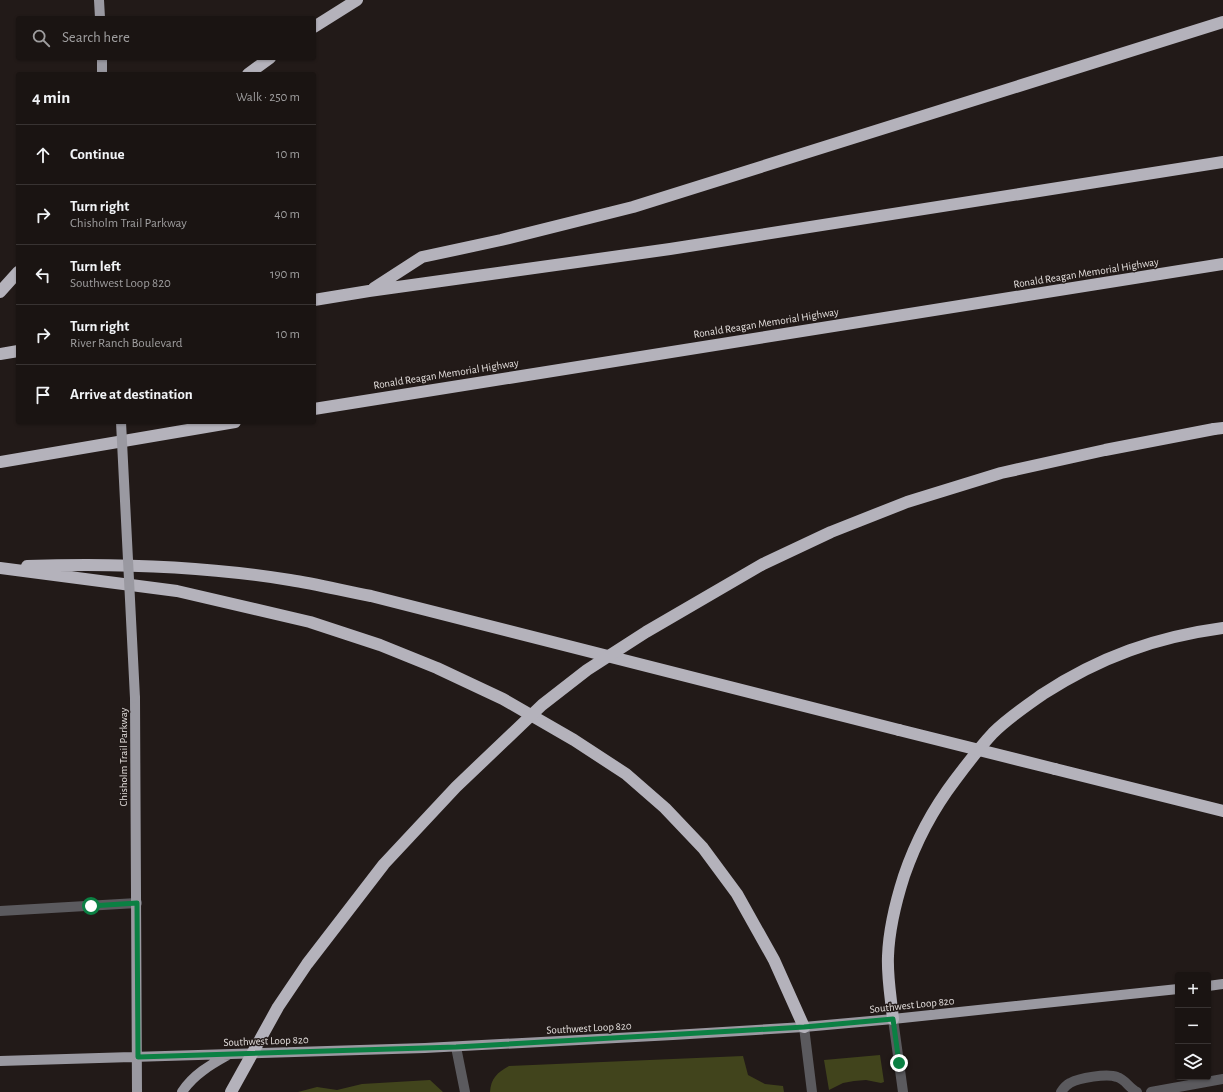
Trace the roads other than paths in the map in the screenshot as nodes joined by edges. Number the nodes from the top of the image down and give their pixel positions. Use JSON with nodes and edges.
{"nodes":[{"id":1,"x":99,"y":0,"type":"edge"},
{"id":2,"x":357,"y":0,"type":"edge"},
{"id":3,"x":100,"y":16,"type":"edge"},
{"id":4,"x":1223,"y":22,"type":"edge"},
{"id":5,"x":316,"y":26,"type":"edge"},
{"id":6,"x":102,"y":60,"type":"edge"},
{"id":7,"x":267,"y":60,"type":"edge"},
{"id":8,"x":102,"y":72,"type":"edge"},
{"id":9,"x":251,"y":72,"type":"edge"},
{"id":10,"x":1223,"y":162,"type":"edge"},
{"id":11,"x":1223,"y":264,"type":"edge"},
{"id":12,"x":16,"y":274,"type":"edge"},
{"id":13,"x":369,"y":291,"type":"junction"},
{"id":14,"x":0,"y":292,"type":"edge"},
{"id":15,"x":316,"y":300,"type":"edge"},
{"id":16,"x":16,"y":351,"type":"edge"},
{"id":17,"x":0,"y":354,"type":"edge"},
{"id":18,"x":316,"y":409,"type":"edge"},
{"id":19,"x":120,"y":424,"type":"edge"},
{"id":20,"x":224,"y":424,"type":"edge"},
{"id":21,"x":1218,"y":428,"type":"edge"},
{"id":22,"x":0,"y":462,"type":"edge"},
{"id":23,"x":0,"y":567,"type":"edge"},
{"id":24,"x":1223,"y":628,"type":"edge"},
{"id":25,"x":1223,"y":811,"type":"edge"},
{"id":26,"x":137,"y":903,"type":"junction"},
{"id":27,"x":0,"y":912,"type":"edge"},
{"id":28,"x":1223,"y":984,"type":"edge"},
{"id":29,"x":1211,"y":986,"type":"edge"},
{"id":30,"x":1175,"y":989,"type":"edge"},
{"id":31,"x":893,"y":1019,"type":"junction"},
{"id":32,"x":804,"y":1027,"type":"junction"},
{"id":33,"x":456,"y":1047,"type":"junction"},
{"id":34,"x":230,"y":1054,"type":"junction"},
{"id":35,"x":138,"y":1057,"type":"junction"},
{"id":36,"x":0,"y":1061,"type":"edge"},
{"id":37,"x":1223,"y":1079,"type":"edge"},
{"id":38,"x":137,"y":1092,"type":"edge"},
{"id":39,"x":182,"y":1092,"type":"edge"},
{"id":40,"x":231,"y":1092,"type":"edge"},
{"id":41,"x":465,"y":1092,"type":"edge"},
{"id":42,"x":812,"y":1092,"type":"edge"},
{"id":43,"x":903,"y":1092,"type":"edge"},
{"id":44,"x":1061,"y":1092,"type":"edge"},
{"id":45,"x":1137,"y":1092,"type":"edge"},
{"id":46,"x":1151,"y":1092,"type":"edge"}],
"edges":[{"from":1,"to":3,"type":"main road"},
{"from":2,"to":5,"type":"highway"},
{"from":4,"to":13,"type":"highway"},
{"from":6,"to":8,"type":"main road"},
{"from":7,"to":9,"type":"highway"},
{"from":10,"to":13,"type":"highway"},
{"from":11,"to":18,"type":"highway","name":"Ronald Reagan Memorial Highway"},
{"from":12,"to":14,"type":"highway"},
{"from":13,"to":15,"type":"highway"},
{"from":16,"to":17,"type":"highway"},
{"from":19,"to":26,"type":"main road","name":"Chisholm Trail Parkway","bridge":true},
{"from":20,"to":22,"type":"highway"},
{"from":21,"to":40,"type":"highway","bridge":true},
{"from":23,"to":25,"type":"highway","bridge":true},
{"from":23,"to":32,"type":"highway"},
{"from":24,"to":31,"type":"highway"},
{"from":26,"to":27,"type":"street"},
{"from":26,"to":35,"type":"main road","name":"Chisholm Trail Parkway"},
{"from":28,"to":29,"type":"main road"},
{"from":30,"to":31,"type":"main road","name":"Southwest Loop 820"},
{"from":31,"to":32,"type":"main road","name":"Southwest Loop 820"},
{"from":31,"to":43,"type":"street"},
{"from":32,"to":33,"type":"main road","name":"Southwest Loop 820"},
{"from":32,"to":42,"type":"street"},
{"from":33,"to":34,"type":"main road","name":"Southwest Loop 820"},
{"from":33,"to":41,"type":"street"},
{"from":34,"to":35,"type":"main road","name":"Southwest Loop 820"},
{"from":34,"to":39,"type":"main road"},
{"from":35,"to":36,"type":"main road","name":"Southwest Loop 820"},
{"from":35,"to":38,"type":"main road","name":"Chisholm Trail Parkway"},
{"from":37,"to":46,"type":"street"},
{"from":44,"to":45,"type":"street"}]}
